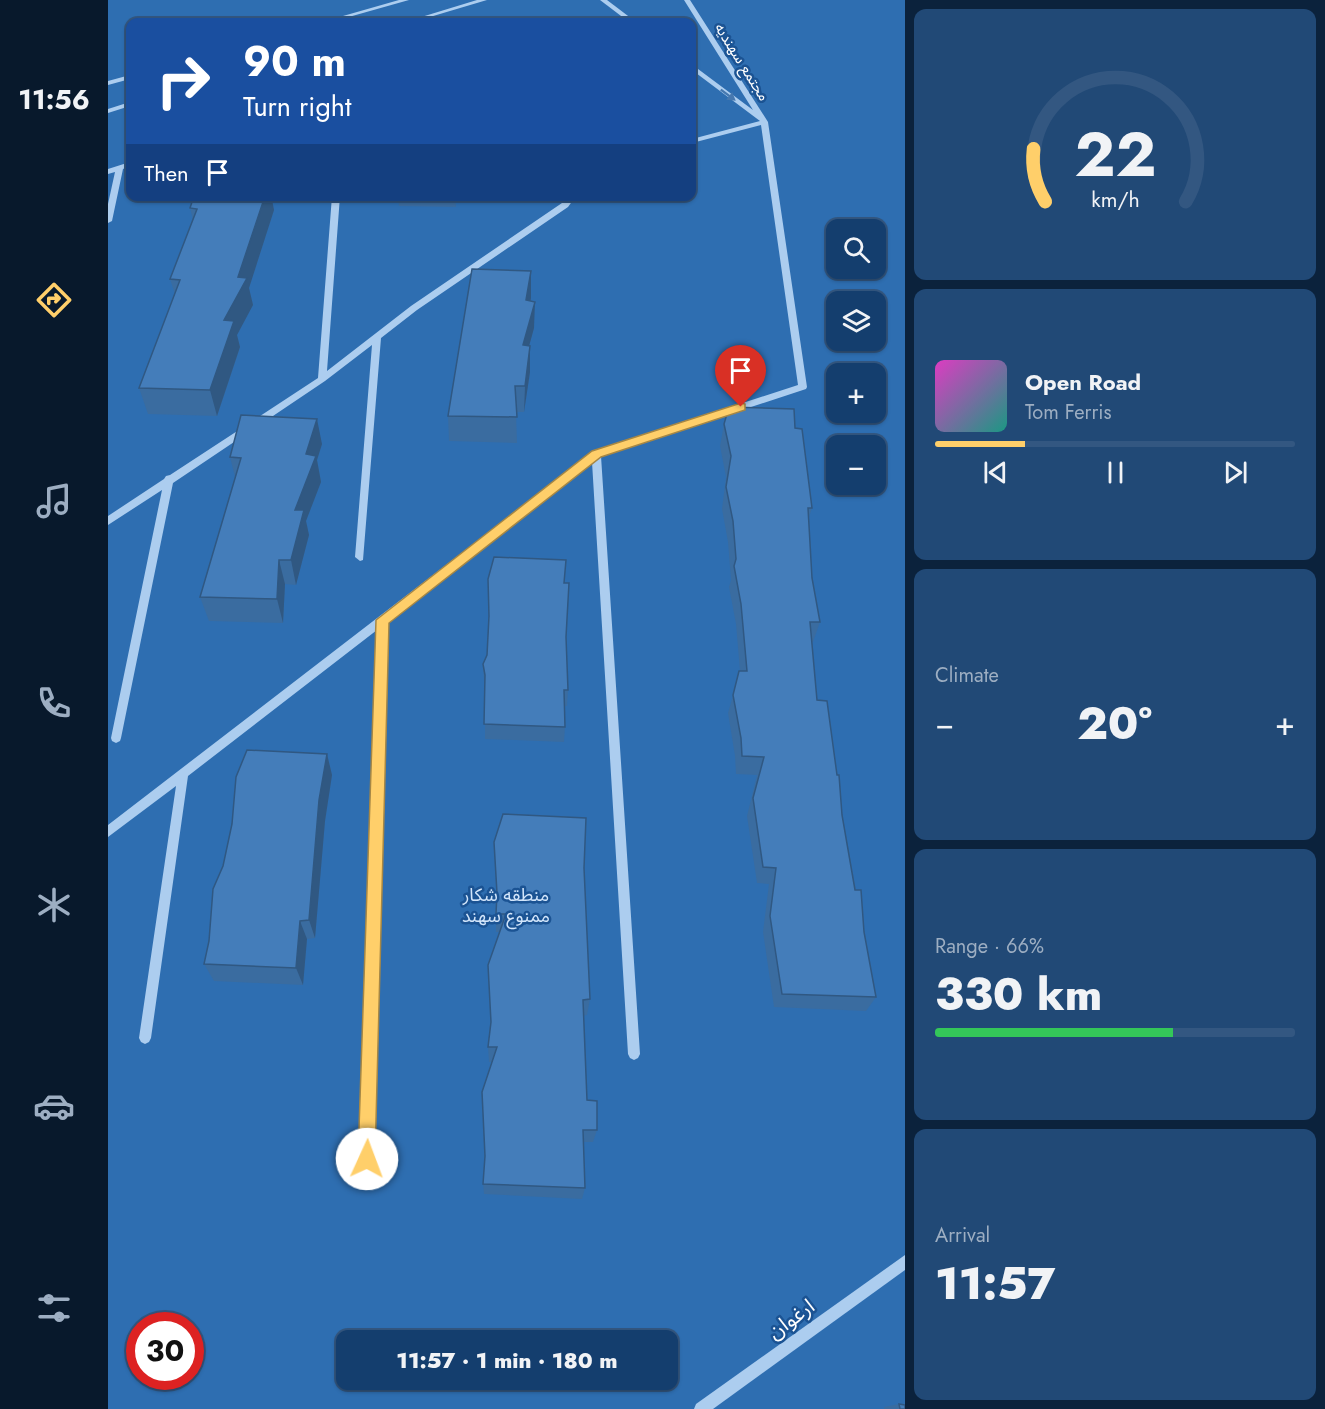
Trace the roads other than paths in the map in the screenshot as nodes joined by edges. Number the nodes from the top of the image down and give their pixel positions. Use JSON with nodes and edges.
{"nodes":[{"id":1,"x":406,"y":0,"type":"edge"},
{"id":2,"x":484,"y":0,"type":"edge"},
{"id":3,"x":603,"y":0,"type":"edge"},
{"id":4,"x":687,"y":0,"type":"edge"},
{"id":5,"x":340,"y":18,"type":"edge"},
{"id":6,"x":422,"y":18,"type":"edge"},
{"id":7,"x":628,"y":18,"type":"edge"},
{"id":8,"x":696,"y":70,"type":"edge"},
{"id":9,"x":126,"y":77,"type":"edge"},
{"id":10,"x":108,"y":83,"type":"edge"},
{"id":11,"x":126,"y":105,"type":"edge"},
{"id":12,"x":108,"y":111,"type":"edge"},
{"id":13,"x":764,"y":122,"type":"junction"},
{"id":14,"x":696,"y":140,"type":"edge"},
{"id":15,"x":126,"y":166,"type":"edge"},
{"id":16,"x":120,"y":168,"type":"junction"},
{"id":17,"x":108,"y":172,"type":"edge"},
{"id":18,"x":336,"y":201,"type":"edge"},
{"id":19,"x":569,"y":201,"type":"edge"},
{"id":20,"x":108,"y":221,"type":"edge"},
{"id":21,"x":377,"y":336,"type":"junction"},
{"id":22,"x":322,"y":379,"type":"junction"},
{"id":23,"x":596,"y":454,"type":"junction"},
{"id":24,"x":168,"y":478,"type":"junction"},
{"id":25,"x":108,"y":521,"type":"edge"},
{"id":26,"x":360,"y":557,"type":"dead end"},
{"id":27,"x":382,"y":620,"type":"junction"},
{"id":28,"x":116,"y":738,"type":"dead end"},
{"id":29,"x":183,"y":774,"type":"junction"},
{"id":30,"x":108,"y":832,"type":"edge"},
{"id":31,"x":146,"y":1038,"type":"dead end"},
{"id":32,"x":634,"y":1054,"type":"dead end"},
{"id":33,"x":367,"y":1159,"type":"dead end"},
{"id":34,"x":905,"y":1262,"type":"edge"},
{"id":35,"x":701,"y":1409,"type":"edge"}],
"edges":[{"from":1,"to":5,"type":"street"},
{"from":2,"to":6,"type":"street"},
{"from":3,"to":7,"type":"street"},
{"from":4,"to":13,"type":"street","name":"مجتمع سهندیه"},
{"from":8,"to":13,"type":"street","name":"مجتمع سهندیه","one_way":true},
{"from":9,"to":10,"type":"street"},
{"from":11,"to":12,"type":"street"},
{"from":13,"to":14,"type":"street"},
{"from":13,"to":23,"type":"street"},
{"from":15,"to":16,"type":"street"},
{"from":16,"to":17,"type":"street"},
{"from":16,"to":20,"type":"street"},
{"from":18,"to":22,"type":"street"},
{"from":19,"to":21,"type":"street"},
{"from":21,"to":22,"type":"street"},
{"from":21,"to":26,"type":"street"},
{"from":22,"to":24,"type":"street"},
{"from":23,"to":27,"type":"street"},
{"from":23,"to":32,"type":"street"},
{"from":24,"to":25,"type":"street"},
{"from":24,"to":28,"type":"street"},
{"from":27,"to":29,"type":"street"},
{"from":27,"to":33,"type":"street"},
{"from":29,"to":30,"type":"street"},
{"from":29,"to":31,"type":"street"},
{"from":34,"to":35,"type":"street","name":"ارغوان"}]}
